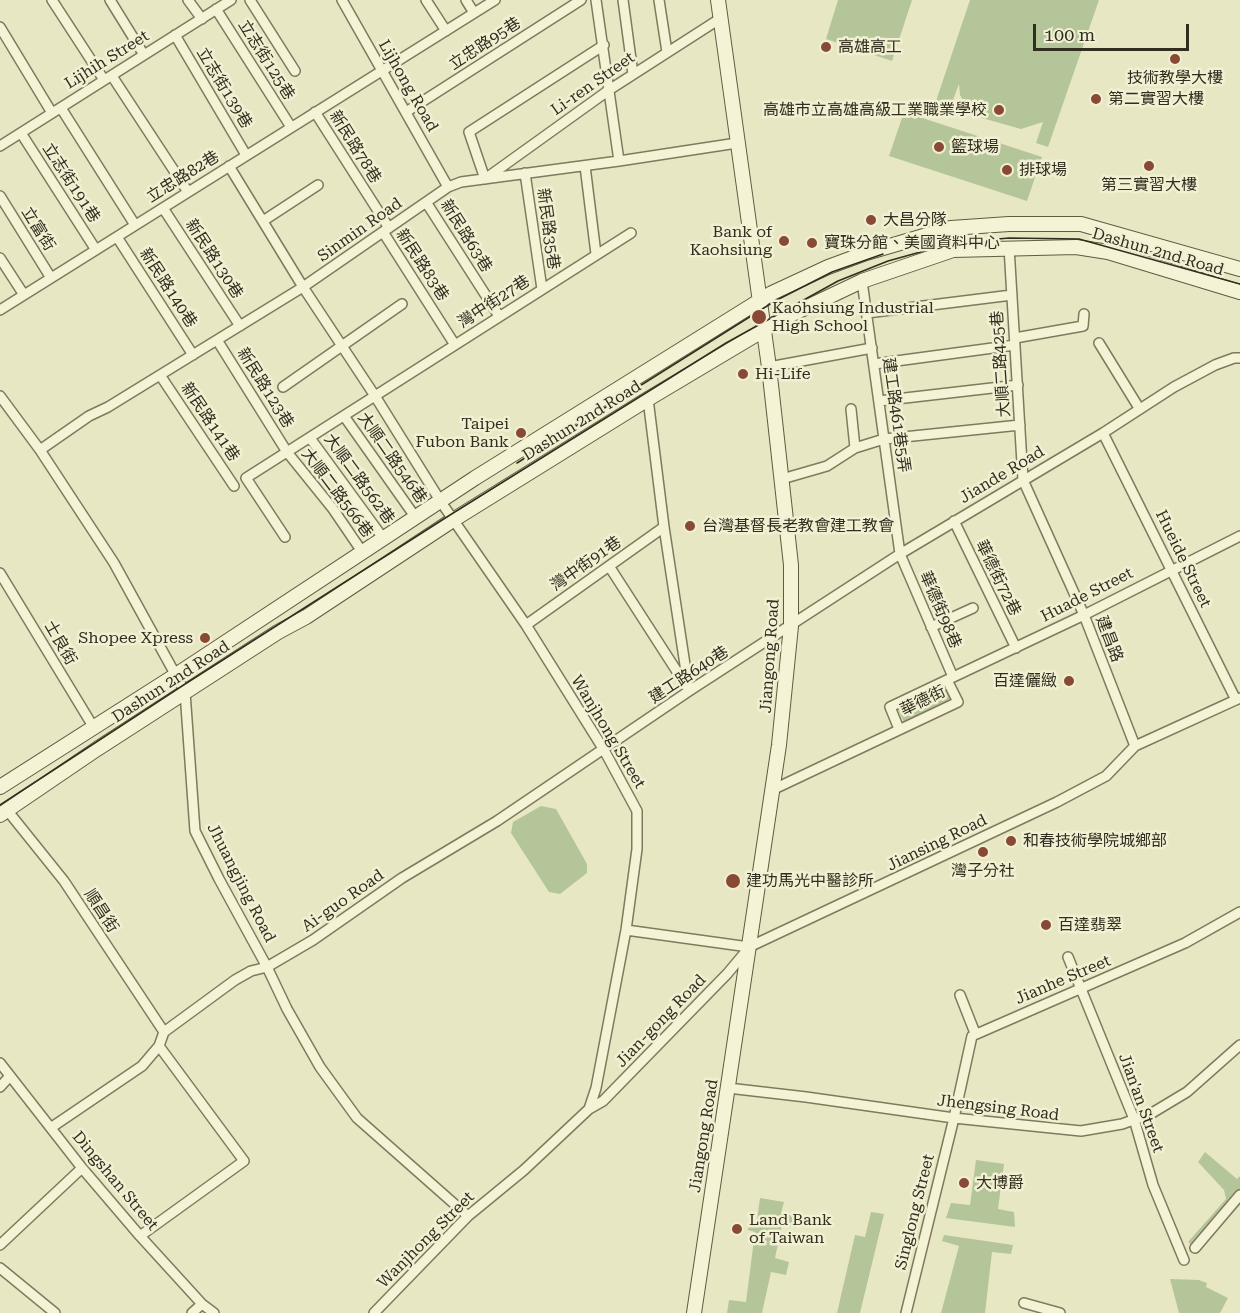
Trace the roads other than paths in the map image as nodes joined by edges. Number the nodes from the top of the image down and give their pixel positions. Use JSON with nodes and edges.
{"nodes":[{"id":1,"x":52,"y":0,"type":"edge"},
{"id":2,"x":110,"y":0,"type":"edge"},
{"id":3,"x":188,"y":0,"type":"edge"},
{"id":4,"x":231,"y":0,"type":"edge"},
{"id":5,"x":250,"y":0,"type":"edge"},
{"id":6,"x":342,"y":0,"type":"edge"},
{"id":7,"x":426,"y":0,"type":"edge"},
{"id":8,"x":466,"y":0,"type":"edge"},
{"id":9,"x":495,"y":0,"type":"edge"},
{"id":10,"x":581,"y":0,"type":"edge"},
{"id":11,"x":596,"y":0,"type":"edge"},
{"id":12,"x":623,"y":0,"type":"edge"},
{"id":13,"x":659,"y":0,"type":"edge"},
{"id":14,"x":718,"y":0,"type":"edge"},
{"id":15,"x":216,"y":9,"type":"junction"},
{"id":16,"x":474,"y":13,"type":"junction"},
{"id":17,"x":721,"y":18,"type":"junction"},
{"id":18,"x":202,"y":19,"type":"junction"},
{"id":19,"x":0,"y":27,"type":"edge"},
{"id":20,"x":446,"y":31,"type":"junction"},
{"id":21,"x":175,"y":35,"type":"junction"},
{"id":22,"x":604,"y":45,"type":"junction"},
{"id":23,"x":667,"y":52,"type":"junction"},
{"id":24,"x":144,"y":55,"type":"junction"},
{"id":25,"x":382,"y":70,"type":"junction"},
{"id":26,"x":295,"y":71,"type":"dead end"},
{"id":27,"x":633,"y":74,"type":"junction"},
{"id":28,"x":108,"y":78,"type":"junction"},
{"id":29,"x":609,"y":90,"type":"junction"},
{"id":30,"x":57,"y":110,"type":"junction"},
{"id":31,"x":315,"y":112,"type":"junction"},
{"id":32,"x":406,"y":112,"type":"junction"},
{"id":33,"x":291,"y":127,"type":"junction"},
{"id":34,"x":21,"y":133,"type":"junction"},
{"id":35,"x":737,"y":142,"type":"junction"},
{"id":36,"x":0,"y":146,"type":"edge"},
{"id":37,"x":246,"y":155,"type":"junction"},
{"id":38,"x":620,"y":161,"type":"junction"},
{"id":39,"x":229,"y":166,"type":"junction"},
{"id":40,"x":585,"y":166,"type":"junction"},
{"id":41,"x":525,"y":173,"type":"junction"},
{"id":42,"x":485,"y":179,"type":"junction"},
{"id":43,"x":318,"y":185,"type":"dead end"},
{"id":44,"x":448,"y":187,"type":"junction"},
{"id":45,"x":188,"y":192,"type":"junction"},
{"id":46,"x":0,"y":196,"type":"edge"},
{"id":47,"x":426,"y":202,"type":"junction"},
{"id":48,"x":163,"y":208,"type":"junction"},
{"id":49,"x":263,"y":221,"type":"junction"},
{"id":50,"x":135,"y":225,"type":"junction"},
{"id":51,"x":386,"y":230,"type":"junction"},
{"id":52,"x":631,"y":233,"type":"dead end"},
{"id":53,"x":117,"y":237,"type":"junction"},
{"id":54,"x":1009,"y":248,"type":"junction"},
{"id":55,"x":96,"y":250,"type":"junction"},
{"id":56,"x":596,"y":254,"type":"junction"},
{"id":57,"x":0,"y":258,"type":"edge"},
{"id":58,"x":1240,"y":268,"type":"edge"},
{"id":59,"x":51,"y":278,"type":"junction"},
{"id":60,"x":861,"y":281,"type":"junction"},
{"id":61,"x":303,"y":287,"type":"junction"},
{"id":62,"x":542,"y":289,"type":"junction"},
{"id":63,"x":1240,"y":292,"type":"edge"},
{"id":64,"x":24,"y":295,"type":"junction"},
{"id":65,"x":1012,"y":295,"type":"junction"},
{"id":66,"x":760,"y":301,"type":"junction"},
{"id":67,"x":402,"y":304,"type":"dead end"},
{"id":68,"x":0,"y":310,"type":"edge"},
{"id":69,"x":867,"y":313,"type":"junction"},
{"id":70,"x":1084,"y":314,"type":"dead end"},
{"id":71,"x":499,"y":316,"type":"junction"},
{"id":72,"x":240,"y":326,"type":"junction"},
{"id":73,"x":764,"y":329,"type":"junction"},
{"id":74,"x":217,"y":340,"type":"junction"},
{"id":75,"x":1015,"y":341,"type":"junction"},
{"id":76,"x":1099,"y":343,"type":"dead end"},
{"id":77,"x":455,"y":345,"type":"junction"},
{"id":78,"x":342,"y":347,"type":"junction"},
{"id":79,"x":872,"y":348,"type":"junction"},
{"id":80,"x":193,"y":355,"type":"junction"},
{"id":81,"x":1238,"y":356,"type":"edge"},
{"id":82,"x":874,"y":364,"type":"junction"},
{"id":83,"x":769,"y":367,"type":"junction"},
{"id":84,"x":160,"y":375,"type":"junction"},
{"id":85,"x":1018,"y":385,"type":"junction"},
{"id":86,"x":283,"y":387,"type":"dead end"},
{"id":87,"x":0,"y":396,"type":"edge"},
{"id":88,"x":375,"y":396,"type":"junction"},
{"id":89,"x":648,"y":399,"type":"junction"},
{"id":90,"x":879,"y":401,"type":"junction"},
{"id":91,"x":1140,"y":408,"type":"junction"},
{"id":92,"x":851,"y":409,"type":"dead end"},
{"id":93,"x":344,"y":416,"type":"junction"},
{"id":94,"x":1020,"y":425,"type":"junction"},
{"id":95,"x":1103,"y":433,"type":"junction"},
{"id":96,"x":310,"y":438,"type":"junction"},
{"id":97,"x":884,"y":439,"type":"junction"},
{"id":98,"x":855,"y":448,"type":"junction"},
{"id":99,"x":40,"y":450,"type":"junction"},
{"id":100,"x":287,"y":452,"type":"junction"},
{"id":101,"x":782,"y":479,"type":"junction"},
{"id":102,"x":1023,"y":480,"type":"junction"},
{"id":103,"x":234,"y":486,"type":"dead end"},
{"id":104,"x":441,"y":502,"type":"junction"},
{"id":105,"x":416,"y":518,"type":"junction"},
{"id":106,"x":453,"y":520,"type":"junction"},
{"id":107,"x":954,"y":521,"type":"junction"},
{"id":108,"x":664,"y":527,"type":"junction"},
{"id":109,"x":1240,"y":536,"type":"edge"},
{"id":110,"x":285,"y":537,"type":"dead end"},
{"id":111,"x":383,"y":538,"type":"junction"},
{"id":112,"x":363,"y":553,"type":"junction"},
{"id":113,"x":900,"y":554,"type":"junction"},
{"id":114,"x":609,"y":566,"type":"junction"},
{"id":115,"x":1172,"y":569,"type":"junction"},
{"id":116,"x":0,"y":573,"type":"edge"},
{"id":117,"x":973,"y":608,"type":"dead end"},
{"id":118,"x":1084,"y":615,"type":"junction"},
{"id":119,"x":525,"y":625,"type":"junction"},
{"id":120,"x":791,"y":626,"type":"junction"},
{"id":121,"x":931,"y":627,"type":"junction"},
{"id":122,"x":1016,"y":648,"type":"junction"},
{"id":123,"x":176,"y":675,"type":"junction"},
{"id":124,"x":950,"y":678,"type":"junction"},
{"id":125,"x":689,"y":691,"type":"junction"},
{"id":126,"x":185,"y":692,"type":"junction"},
{"id":127,"x":1238,"y":699,"type":"edge"},
{"id":128,"x":94,"y":728,"type":"junction"},
{"id":129,"x":900,"y":729,"type":"junction"},
{"id":130,"x":1135,"y":746,"type":"junction"},
{"id":131,"x":604,"y":750,"type":"junction"},
{"id":132,"x":0,"y":787,"type":"edge"},
{"id":133,"x":772,"y":790,"type":"junction"},
{"id":134,"x":4,"y":812,"type":"edge"},
{"id":135,"x":1240,"y":912,"type":"edge"},
{"id":136,"x":626,"y":930,"type":"junction"},
{"id":137,"x":749,"y":947,"type":"junction"},
{"id":138,"x":1068,"y":957,"type":"dead end"},
{"id":139,"x":267,"y":967,"type":"junction"},
{"id":140,"x":1081,"y":989,"type":"junction"},
{"id":141,"x":960,"y":995,"type":"dead end"},
{"id":142,"x":164,"y":1032,"type":"junction"},
{"id":143,"x":975,"y":1033,"type":"junction"},
{"id":144,"x":1240,"y":1045,"type":"edge"},
{"id":145,"x":159,"y":1046,"type":"junction"},
{"id":146,"x":0,"y":1063,"type":"edge"},
{"id":147,"x":10,"y":1076,"type":"junction"},
{"id":148,"x":0,"y":1087,"type":"edge"},
{"id":149,"x":728,"y":1088,"type":"junction"},
{"id":150,"x":589,"y":1109,"type":"junction"},
{"id":151,"x":954,"y":1118,"type":"junction"},
{"id":152,"x":1134,"y":1119,"type":"junction"},
{"id":153,"x":52,"y":1127,"type":"junction"},
{"id":154,"x":82,"y":1168,"type":"junction"},
{"id":155,"x":1240,"y":1195,"type":"edge"},
{"id":156,"x":468,"y":1216,"type":"junction"},
{"id":157,"x":140,"y":1236,"type":"junction"},
{"id":158,"x":0,"y":1245,"type":"edge"},
{"id":159,"x":1195,"y":1248,"type":"dead end"},
{"id":160,"x":1184,"y":1260,"type":"dead end"},
{"id":161,"x":0,"y":1268,"type":"edge"},
{"id":162,"x":1024,"y":1303,"type":"dead end"},
{"id":163,"x":202,"y":1304,"type":"junction"},
{"id":164,"x":55,"y":1313,"type":"edge"},
{"id":165,"x":192,"y":1313,"type":"edge"},
{"id":166,"x":214,"y":1313,"type":"edge"},
{"id":167,"x":374,"y":1313,"type":"edge"},
{"id":168,"x":694,"y":1313,"type":"edge"},
{"id":169,"x":906,"y":1313,"type":"edge"},
{"id":170,"x":1060,"y":1313,"type":"edge"}],
"edges":[{"from":1,"to":28,"type":"street"},
{"from":2,"to":24,"type":"street"},
{"from":3,"to":18,"type":"street"},
{"from":4,"to":15,"type":"street","name":"Lijhih Street"},
{"from":5,"to":26,"type":"street"},
{"from":6,"to":25,"type":"street","name":"Lijhong Road"},
{"from":7,"to":20,"type":"street"},
{"from":8,"to":16,"type":"street"},
{"from":9,"to":16,"type":"street","name":"立忠路82巷"},
{"from":10,"to":32,"type":"street","name":"立忠路95巷"},
{"from":11,"to":22,"type":"street"},
{"from":12,"to":27,"type":"street"},
{"from":13,"to":23,"type":"street"},
{"from":14,"to":17,"type":"street","name":"Jiangong Road"},
{"from":15,"to":18,"type":"street","name":"Lijhih Street"},
{"from":15,"to":33,"type":"street","name":"立志街125巷"},
{"from":16,"to":20,"type":"street","name":"立忠路82巷"},
{"from":17,"to":23,"type":"street","name":"Li-ren Street"},
{"from":17,"to":35,"type":"street","name":"Jiangong Road"},
{"from":18,"to":21,"type":"street","name":"Lijhih Street"},
{"from":19,"to":30,"type":"street"},
{"from":20,"to":25,"type":"street","name":"立忠路82巷"},
{"from":21,"to":24,"type":"street","name":"Lijhih Street"},
{"from":21,"to":37,"type":"street","name":"立志街139巷"},
{"from":22,"to":29,"type":"street"},
{"from":22,"to":42,"type":"street"},
{"from":23,"to":27,"type":"street","name":"Li-ren Street"},
{"from":24,"to":28,"type":"street","name":"Lijhih Street"},
{"from":25,"to":31,"type":"street","name":"立忠路82巷"},
{"from":25,"to":32,"type":"street","name":"Lijhong Road"},
{"from":27,"to":29,"type":"street","name":"Li-ren Street"},
{"from":28,"to":30,"type":"street","name":"Lijhih Street"},
{"from":28,"to":45,"type":"street"},
{"from":29,"to":38,"type":"street"},
{"from":29,"to":42,"type":"street","name":"Li-ren Street"},
{"from":30,"to":34,"type":"street","name":"Lijhih Street"},
{"from":30,"to":50,"type":"street"},
{"from":31,"to":33,"type":"street","name":"立忠路82巷"},
{"from":31,"to":51,"type":"street","name":"新民路78巷"},
{"from":32,"to":44,"type":"street","name":"Lijhong Road"},
{"from":33,"to":37,"type":"street","name":"立忠路82巷"},
{"from":34,"to":36,"type":"street","name":"Lijhih Street"},
{"from":34,"to":55,"type":"street","name":"立志街191巷"},
{"from":35,"to":38,"type":"street","name":"Sinmin Road"},
{"from":35,"to":66,"type":"street","name":"Jiangong Road"},
{"from":37,"to":39,"type":"street","name":"立忠路82巷"},
{"from":38,"to":40,"type":"street","name":"Sinmin Road"},
{"from":39,"to":45,"type":"street","name":"立忠路82巷"},
{"from":39,"to":49,"type":"street","name":"Wanjhong Street"},
{"from":40,"to":41,"type":"street","name":"Sinmin Road"},
{"from":40,"to":56,"type":"street"},
{"from":41,"to":42,"type":"street","name":"Sinmin Road"},
{"from":41,"to":62,"type":"street","name":"新民路35巷"},
{"from":42,"to":44,"type":"street","name":"Sinmin Road"},
{"from":43,"to":49,"type":"street"},
{"from":44,"to":47,"type":"street","name":"Sinmin Road"},
{"from":45,"to":48,"type":"street","name":"立忠路82巷"},
{"from":46,"to":59,"type":"street","name":"立富街"},
{"from":47,"to":51,"type":"street","name":"Sinmin Road"},
{"from":47,"to":71,"type":"street","name":"新民路63巷"},
{"from":48,"to":50,"type":"street","name":"立忠路82巷"},
{"from":48,"to":72,"type":"street","name":"新民路130巷"},
{"from":49,"to":61,"type":"street","name":"Wanjhong Street"},
{"from":50,"to":53,"type":"street","name":"立忠路82巷"},
{"from":51,"to":61,"type":"street","name":"Sinmin Road"},
{"from":51,"to":77,"type":"street","name":"新民路83巷"},
{"from":52,"to":56,"type":"street","name":"灣中街27巷"},
{"from":53,"to":55,"type":"street","name":"立忠路82巷"},
{"from":53,"to":80,"type":"street","name":"新民路140巷"},
{"from":54,"to":60,"type":"street","name":"Dashun 2nd Road"},
{"from":54,"to":63,"type":"street","name":"Dashun 2nd Road"},
{"from":54,"to":65,"type":"street","name":"大順二路425巷"},
{"from":55,"to":59,"type":"street","name":"立忠路82巷"},
{"from":56,"to":62,"type":"street","name":"灣中街27巷"},
{"from":57,"to":64,"type":"street"},
{"from":58,"to":66,"type":"street","name":"Dashun 2nd Road"},
{"from":59,"to":64,"type":"street","name":"立忠路82巷"},
{"from":60,"to":69,"type":"street","name":"建工路461巷5弄"},
{"from":60,"to":73,"type":"street","name":"Dashun 2nd Road"},
{"from":61,"to":72,"type":"street","name":"Sinmin Road"},
{"from":61,"to":78,"type":"street","name":"Wanjhong Street"},
{"from":62,"to":71,"type":"street","name":"灣中街27巷"},
{"from":64,"to":68,"type":"street","name":"立忠路82巷"},
{"from":65,"to":69,"type":"street"},
{"from":65,"to":75,"type":"street","name":"大順二路425巷"},
{"from":66,"to":73,"type":"street","name":"Jiangong Road"},
{"from":66,"to":104,"type":"street","name":"Dashun 2nd Road"},
{"from":67,"to":78,"type":"street"},
{"from":69,"to":79,"type":"street","name":"建工路461巷5弄"},
{"from":70,"to":75,"type":"street"},
{"from":71,"to":77,"type":"street","name":"灣中街27巷"},
{"from":72,"to":74,"type":"street","name":"Sinmin Road"},
{"from":73,"to":83,"type":"street","name":"Jiangong Road"},
{"from":73,"to":89,"type":"street","name":"Dashun 2nd Road"},
{"from":74,"to":80,"type":"street","name":"Sinmin Road"},
{"from":74,"to":100,"type":"street","name":"新民路123巷"},
{"from":75,"to":82,"type":"street"},
{"from":75,"to":85,"type":"street","name":"大順二路425巷"},
{"from":76,"to":91,"type":"street"},
{"from":77,"to":88,"type":"street","name":"灣中街27巷"},
{"from":78,"to":86,"type":"street"},
{"from":78,"to":88,"type":"street","name":"Wanjhong Street"},
{"from":79,"to":82,"type":"street","name":"建工路461巷5弄"},
{"from":79,"to":83,"type":"street"},
{"from":80,"to":84,"type":"street","name":"Sinmin Road"},
{"from":81,"to":91,"type":"street","name":"Jiande Road"},
{"from":82,"to":90,"type":"street","name":"建工路461巷5弄"},
{"from":83,"to":101,"type":"street","name":"Jiangong Road"},
{"from":84,"to":99,"type":"street","name":"Sinmin Road"},
{"from":84,"to":103,"type":"street","name":"新民路141巷"},
{"from":85,"to":90,"type":"street"},
{"from":85,"to":94,"type":"street","name":"大順二路425巷"},
{"from":87,"to":99,"type":"street","name":"Jhuangjing Road"},
{"from":88,"to":93,"type":"street","name":"灣中街27巷"},
{"from":88,"to":104,"type":"street","name":"Wanjhong Street"},
{"from":89,"to":106,"type":"street","name":"Dashun 2nd Road"},
{"from":89,"to":108,"type":"street"},
{"from":90,"to":97,"type":"street","name":"建工路461巷5弄"},
{"from":91,"to":95,"type":"street","name":"Jiande Road"},
{"from":92,"to":98,"type":"street"},
{"from":93,"to":96,"type":"street","name":"灣中街27巷"},
{"from":93,"to":105,"type":"street","name":"大順二路546巷"},
{"from":94,"to":97,"type":"street"},
{"from":94,"to":102,"type":"street","name":"大順二路425巷"},
{"from":95,"to":102,"type":"street","name":"Jiande Road"},
{"from":95,"to":115,"type":"street","name":"Hueide Street"},
{"from":96,"to":100,"type":"street","name":"灣中街27巷"},
{"from":96,"to":111,"type":"street","name":"大順二路562巷"},
{"from":97,"to":98,"type":"street"},
{"from":97,"to":113,"type":"street","name":"建工路461巷5弄"},
{"from":98,"to":101,"type":"street"},
{"from":99,"to":123,"type":"street","name":"Jhuangjing Road"},
{"from":100,"to":110,"type":"street","name":"灣中街27巷"},
{"from":100,"to":112,"type":"street","name":"大順二路566巷"},
{"from":101,"to":120,"type":"street","name":"Jiangong Road"},
{"from":102,"to":107,"type":"street","name":"Jiande Road"},
{"from":102,"to":118,"type":"street","name":"建昌路"},
{"from":104,"to":105,"type":"street","name":"Dashun 2nd Road"},
{"from":104,"to":106,"type":"street","name":"Wanjhong Street"},
{"from":105,"to":111,"type":"street","name":"Dashun 2nd Road"},
{"from":106,"to":119,"type":"street","name":"Wanjhong Street"},
{"from":106,"to":126,"type":"street","name":"Dashun 2nd Road"},
{"from":107,"to":113,"type":"street","name":"Jiande Road"},
{"from":107,"to":122,"type":"street","name":"華德街72巷"},
{"from":108,"to":114,"type":"street","name":"灣中街91巷"},
{"from":108,"to":125,"type":"street"},
{"from":109,"to":115,"type":"street","name":"Huade Street"},
{"from":111,"to":112,"type":"street","name":"Dashun 2nd Road"},
{"from":112,"to":123,"type":"street","name":"Dashun 2nd Road"},
{"from":113,"to":120,"type":"street","name":"Jiande Road"},
{"from":113,"to":121,"type":"street","name":"華德街98巷"},
{"from":114,"to":119,"type":"street","name":"灣中街91巷"},
{"from":114,"to":125,"type":"street"},
{"from":115,"to":118,"type":"street","name":"Huade Street"},
{"from":115,"to":127,"type":"street","name":"Hueide Street"},
{"from":116,"to":128,"type":"street","name":"士良街"},
{"from":117,"to":121,"type":"street"},
{"from":118,"to":122,"type":"street","name":"Huade Street"},
{"from":118,"to":130,"type":"street","name":"建昌路"},
{"from":119,"to":131,"type":"street","name":"Wanjhong Street"},
{"from":120,"to":125,"type":"street","name":"建工路640巷"},
{"from":120,"to":133,"type":"street","name":"Jiangong Road"},
{"from":121,"to":124,"type":"street","name":"華德街98巷"},
{"from":122,"to":124,"type":"street","name":"Huade Street"},
{"from":123,"to":126,"type":"street","name":"Jhuangjing Road"},
{"from":123,"to":128,"type":"street","name":"Dashun 2nd Road"},
{"from":124,"to":129,"type":"street","name":"華德街"},
{"from":124,"to":129,"type":"street","name":"華德街"},
{"from":125,"to":131,"type":"street","name":"建工路640巷"},
{"from":126,"to":134,"type":"street","name":"Dashun 2nd Road"},
{"from":126,"to":139,"type":"street","name":"Jhuangjing Road"},
{"from":127,"to":130,"type":"street","name":"Jiansing Road"},
{"from":128,"to":132,"type":"street","name":"Dashun 2nd Road"},
{"from":129,"to":133,"type":"street"},
{"from":130,"to":137,"type":"street","name":"Jiansing Road"},
{"from":131,"to":136,"type":"street","name":"Wanjhong Street"},
{"from":131,"to":139,"type":"street","name":"Ai-guo Road"},
{"from":133,"to":137,"type":"street","name":"Jiangong Road"},
{"from":134,"to":142,"type":"street","name":"順昌街"},
{"from":135,"to":140,"type":"street","name":"Jianhe Street"},
{"from":136,"to":137,"type":"street"},
{"from":136,"to":150,"type":"street","name":"Wanjhong Street"},
{"from":137,"to":149,"type":"street","name":"Jiangong Road"},
{"from":137,"to":150,"type":"street","name":"Jian-gong Road"},
{"from":138,"to":140,"type":"street","name":"Jian'an Street"},
{"from":139,"to":142,"type":"street","name":"Ai-guo Road"},
{"from":139,"to":156,"type":"street","name":"Jhuangjing Road"},
{"from":140,"to":143,"type":"street","name":"Jianhe Street"},
{"from":140,"to":152,"type":"street","name":"Jian'an Street"},
{"from":141,"to":143,"type":"street"},
{"from":142,"to":145,"type":"street"},
{"from":143,"to":151,"type":"street"},
{"from":144,"to":152,"type":"street","name":"Jhengsing Road"},
{"from":145,"to":153,"type":"street"},
{"from":145,"to":157,"type":"street"},
{"from":146,"to":147,"type":"street","name":"Dingshan Street"},
{"from":147,"to":148,"type":"street"},
{"from":147,"to":153,"type":"street","name":"Dingshan Street"},
{"from":149,"to":151,"type":"street","name":"Jhengsing Road"},
{"from":149,"to":168,"type":"street","name":"Jiangong Road"},
{"from":150,"to":156,"type":"street","name":"Wanjhong Street"},
{"from":151,"to":152,"type":"street","name":"Jhengsing Road"},
{"from":151,"to":169,"type":"street","name":"Singlong Street"},
{"from":152,"to":160,"type":"street","name":"Jian'an Street"},
{"from":153,"to":154,"type":"street","name":"Dingshan Street"},
{"from":154,"to":157,"type":"street","name":"Dingshan Street"},
{"from":154,"to":158,"type":"street"},
{"from":155,"to":159,"type":"street"},
{"from":156,"to":167,"type":"street","name":"Wanjhong Street"},
{"from":157,"to":163,"type":"street","name":"Dingshan Street"},
{"from":161,"to":164,"type":"street"},
{"from":162,"to":170,"type":"street"},
{"from":163,"to":165,"type":"street"},
{"from":163,"to":166,"type":"street","name":"Dingshan Street"}]}
